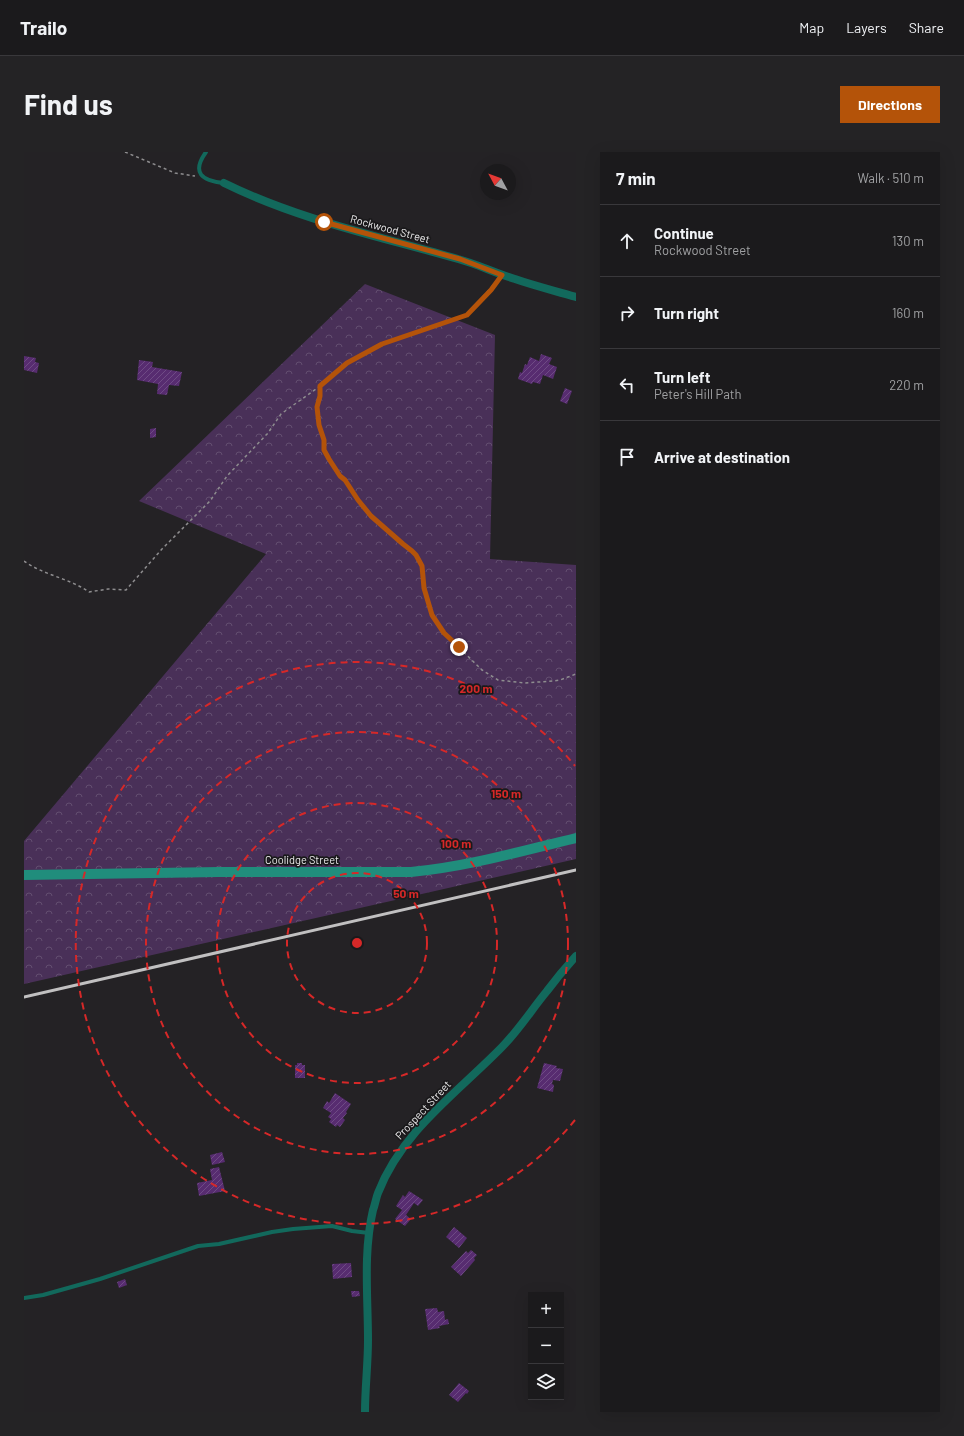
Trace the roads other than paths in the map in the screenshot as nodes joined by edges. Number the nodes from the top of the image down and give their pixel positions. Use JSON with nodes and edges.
{"nodes":[{"id":1,"x":206,"y":152,"type":"edge"},
{"id":2,"x":224,"y":183,"type":"joint"},
{"id":3,"x":576,"y":297,"type":"edge"},
{"id":4,"x":576,"y":838,"type":"edge"},
{"id":5,"x":24,"y":875,"type":"edge"},
{"id":6,"x":576,"y":956,"type":"edge"},
{"id":7,"x":369,"y":1233,"type":"junction"},
{"id":8,"x":24,"y":1298,"type":"edge"},
{"id":9,"x":365,"y":1412,"type":"edge"}],
"edges":[{"from":1,"to":2,"type":"lane"},
{"from":2,"to":3,"type":"street","name":"Rockwood Street"},
{"from":4,"to":5,"type":"main road","name":"Coolidge Street"},
{"from":6,"to":7,"type":"street","name":"Prospect Street"},
{"from":7,"to":8,"type":"lane"},
{"from":7,"to":9,"type":"street","name":"Prospect Street"}]}
